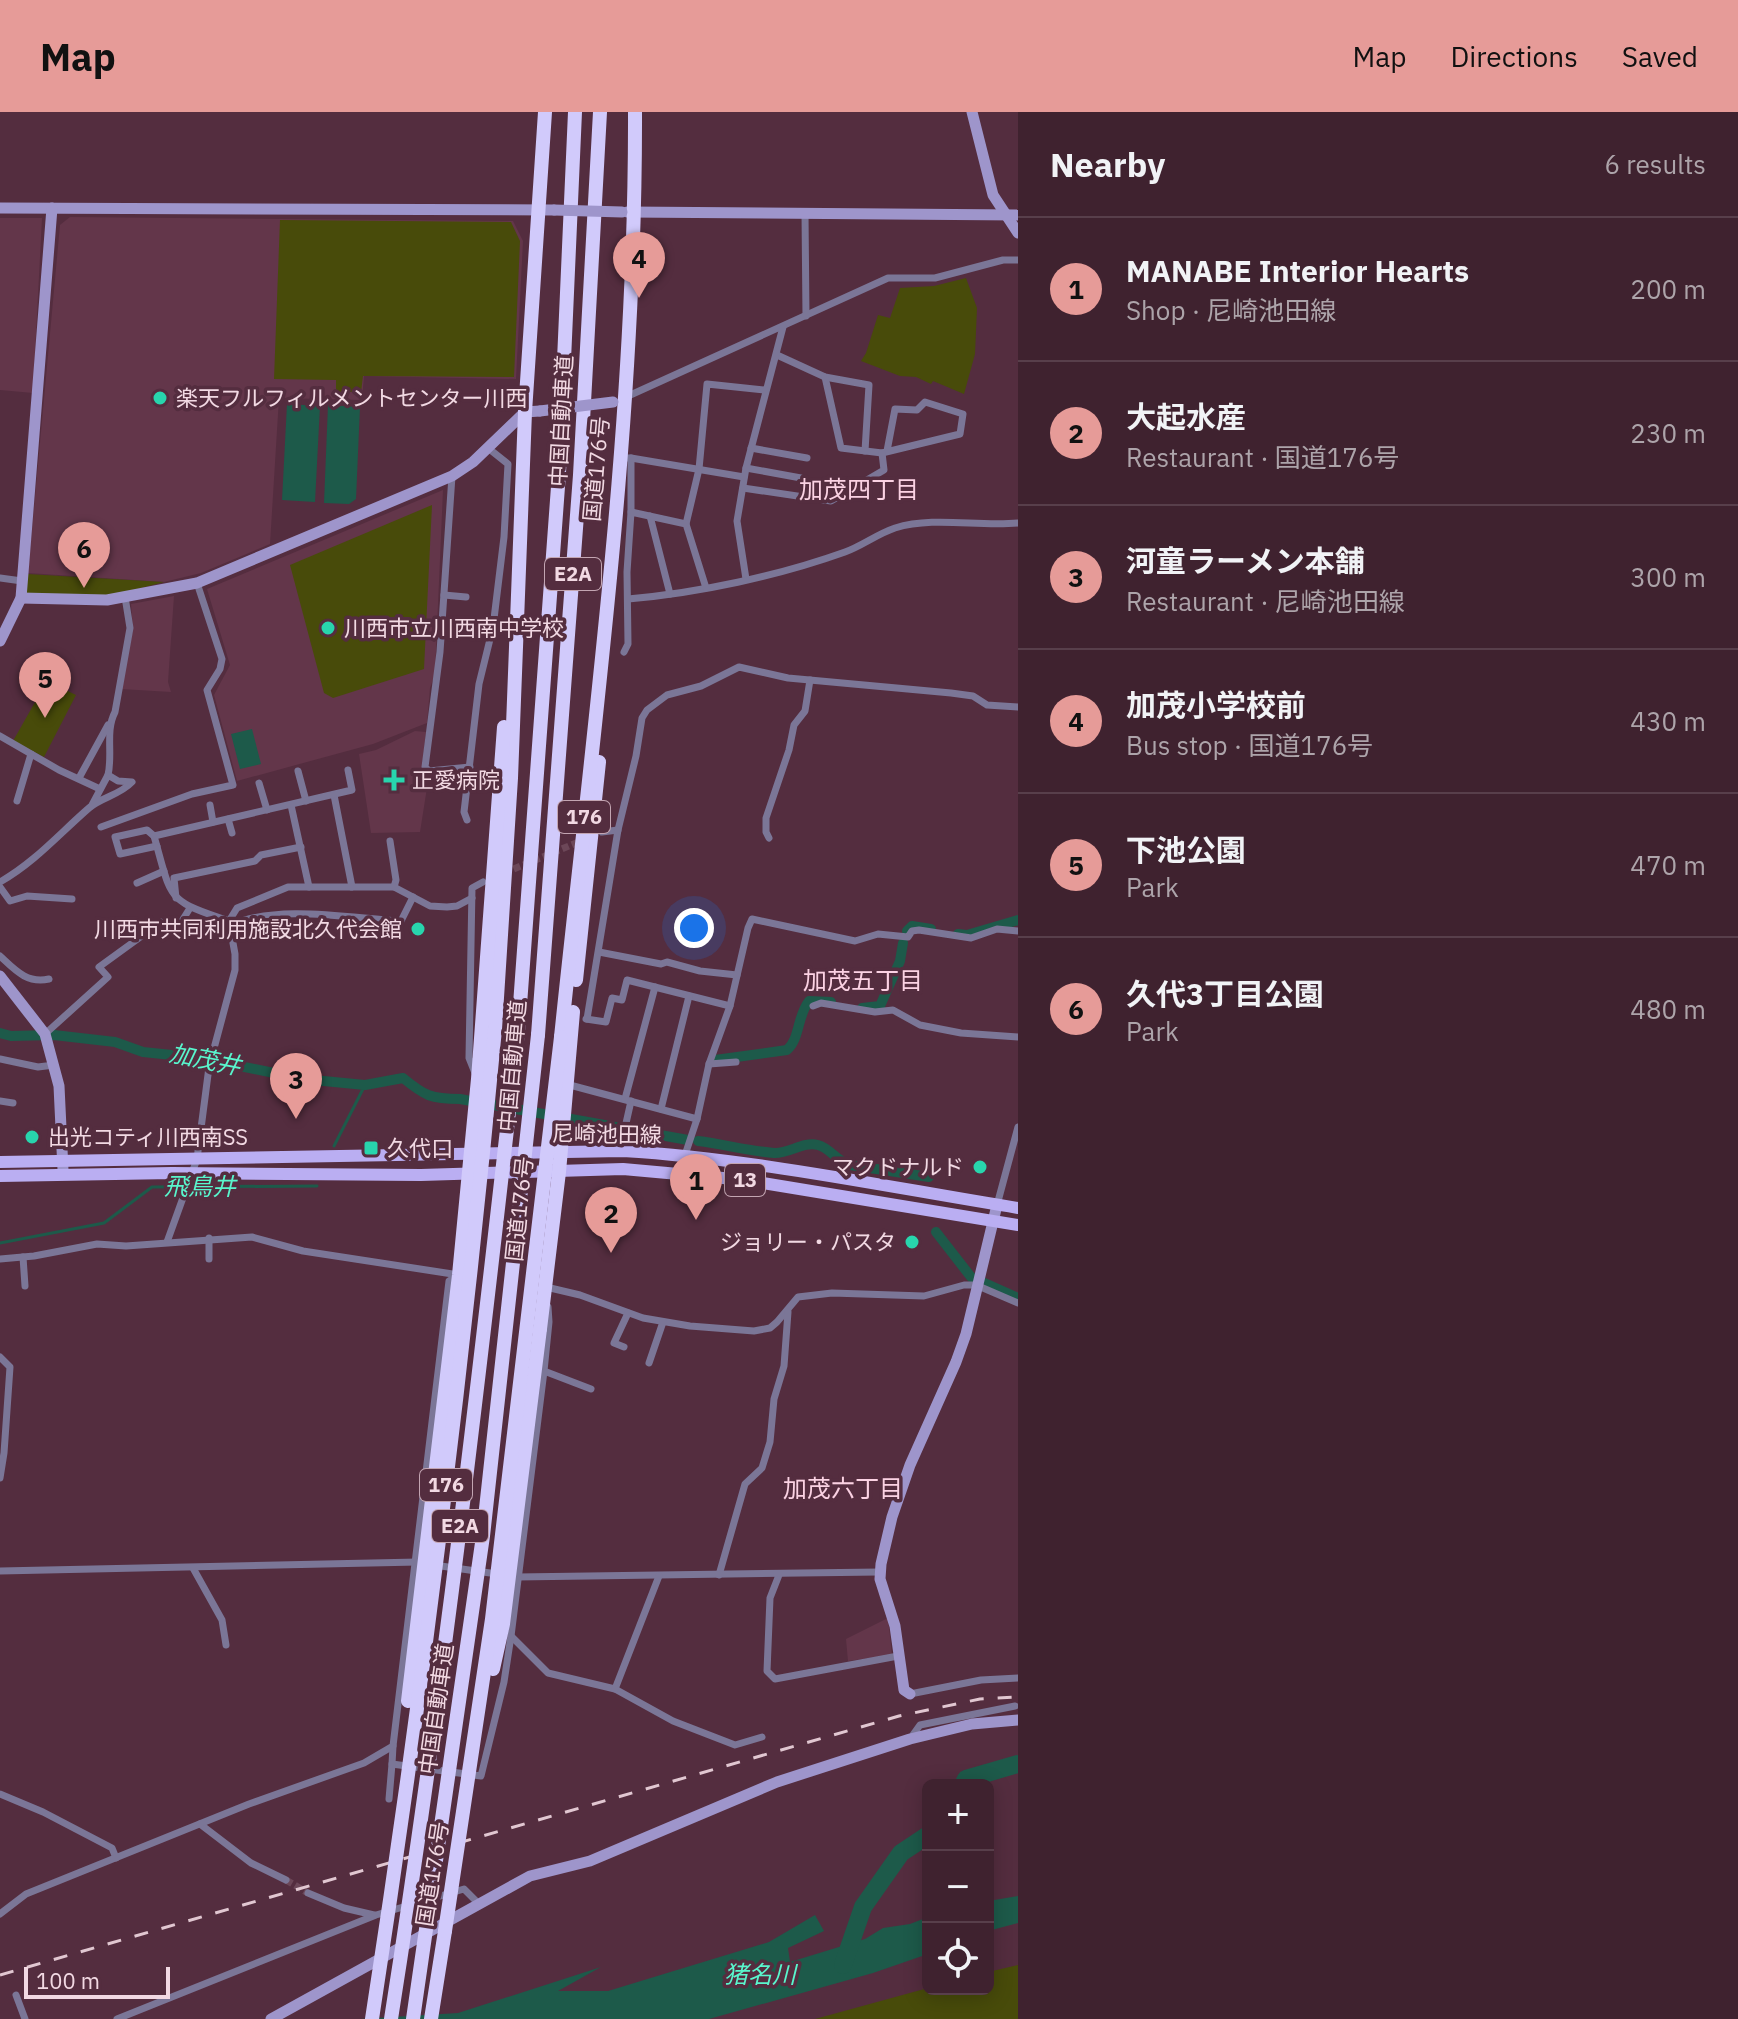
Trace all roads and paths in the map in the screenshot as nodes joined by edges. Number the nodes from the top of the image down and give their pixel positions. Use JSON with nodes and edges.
{"nodes":[{"id":1,"x":545,"y":112,"type":"edge"},
{"id":2,"x":575,"y":112,"type":"edge"},
{"id":3,"x":600,"y":112,"type":"edge"},
{"id":4,"x":635,"y":112,"type":"edge"},
{"id":5,"x":972,"y":112,"type":"edge"},
{"id":6,"x":0,"y":208,"type":"edge"},
{"id":7,"x":52,"y":208,"type":"junction"},
{"id":8,"x":538,"y":210,"type":"junction"},
{"id":9,"x":629,"y":212,"type":"junction"},
{"id":10,"x":805,"y":213,"type":"junction"},
{"id":11,"x":1004,"y":215,"type":"junction"},
{"id":12,"x":1018,"y":215,"type":"edge"},
{"id":13,"x":1018,"y":233,"type":"edge"},
{"id":14,"x":1018,"y":260,"type":"edge"},
{"id":15,"x":806,"y":316,"type":"junction"},
{"id":16,"x":783,"y":327,"type":"junction"},
{"id":17,"x":777,"y":355,"type":"junction"},
{"id":18,"x":825,"y":377,"type":"junction"},
{"id":19,"x":765,"y":390,"type":"junction"},
{"id":20,"x":618,"y":400,"type":"junction"},
{"id":21,"x":532,"y":412,"type":"junction"},
{"id":22,"x":488,"y":448,"type":"junction"},
{"id":23,"x":751,"y":448,"type":"junction"},
{"id":24,"x":865,"y":451,"type":"junction"},
{"id":25,"x":884,"y":452,"type":"junction"},
{"id":26,"x":625,"y":458,"type":"junction"},
{"id":27,"x":807,"y":458,"type":"dead end"},
{"id":28,"x":699,"y":469,"type":"junction"},
{"id":29,"x":745,"y":472,"type":"junction"},
{"id":30,"x":452,"y":476,"type":"junction"},
{"id":31,"x":801,"y":478,"type":"dead end"},
{"id":32,"x":743,"y":488,"type":"junction"},
{"id":33,"x":631,"y":512,"type":"junction"},
{"id":34,"x":650,"y":516,"type":"junction"},
{"id":35,"x":1018,"y":523,"type":"edge"},
{"id":36,"x":686,"y":524,"type":"junction"},
{"id":37,"x":0,"y":578,"type":"edge"},
{"id":38,"x":746,"y":579,"type":"junction"},
{"id":39,"x":22,"y":581,"type":"junction"},
{"id":40,"x":197,"y":583,"type":"junction"},
{"id":41,"x":706,"y":588,"type":"junction"},
{"id":42,"x":517,"y":591,"type":"junction"},
{"id":43,"x":670,"y":594,"type":"junction"},
{"id":44,"x":444,"y":595,"type":"junction"},
{"id":45,"x":125,"y":597,"type":"junction"},
{"id":46,"x":466,"y":597,"type":"dead end"},
{"id":47,"x":21,"y":598,"type":"junction"},
{"id":48,"x":608,"y":598,"type":"junction"},
{"id":49,"x":628,"y":599,"type":"junction"},
{"id":50,"x":442,"y":628,"type":"junction"},
{"id":51,"x":462,"y":629,"type":"dead end"},
{"id":52,"x":0,"y":641,"type":"edge"},
{"id":53,"x":624,"y":652,"type":"dead end"},
{"id":54,"x":810,"y":680,"type":"junction"},
{"id":55,"x":1018,"y":707,"type":"edge"},
{"id":56,"x":635,"y":716,"type":"dead end"},
{"id":57,"x":109,"y":723,"type":"junction"},
{"id":58,"x":641,"y":730,"type":"junction"},
{"id":59,"x":0,"y":736,"type":"edge"},
{"id":60,"x":31,"y":754,"type":"junction"},
{"id":61,"x":470,"y":767,"type":"junction"},
{"id":62,"x":348,"y":770,"type":"dead end"},
{"id":63,"x":298,"y":771,"type":"dead end"},
{"id":64,"x":108,"y":775,"type":"junction"},
{"id":65,"x":79,"y":778,"type":"junction"},
{"id":66,"x":259,"y":783,"type":"dead end"},
{"id":67,"x":100,"y":789,"type":"junction"},
{"id":68,"x":334,"y":795,"type":"junction"},
{"id":69,"x":17,"y":801,"type":"dead end"},
{"id":70,"x":306,"y":801,"type":"junction"},
{"id":71,"x":92,"y":805,"type":"junction"},
{"id":72,"x":210,"y":805,"type":"dead end"},
{"id":73,"x":291,"y":805,"type":"junction"},
{"id":74,"x":267,"y":810,"type":"junction"},
{"id":75,"x":228,"y":819,"type":"junction"},
{"id":76,"x":467,"y":820,"type":"dead end"},
{"id":77,"x":213,"y":822,"type":"junction"},
{"id":78,"x":101,"y":827,"type":"dead end"},
{"id":79,"x":618,"y":830,"type":"junction"},
{"id":80,"x":602,"y":832,"type":"dead end"},
{"id":81,"x":232,"y":833,"type":"dead end"},
{"id":82,"x":154,"y":836,"type":"junction"},
{"id":83,"x":769,"y":838,"type":"dead end"},
{"id":84,"x":390,"y":841,"type":"dead end"},
{"id":85,"x":157,"y":846,"type":"junction"},
{"id":86,"x":301,"y":847,"type":"junction"},
{"id":87,"x":164,"y":871,"type":"junction"},
{"id":88,"x":483,"y":882,"type":"dead end"},
{"id":89,"x":137,"y":883,"type":"dead end"},
{"id":90,"x":0,"y":884,"type":"edge"},
{"id":91,"x":309,"y":887,"type":"junction"},
{"id":92,"x":352,"y":887,"type":"junction"},
{"id":93,"x":394,"y":887,"type":"junction"},
{"id":94,"x":413,"y":897,"type":"junction"},
{"id":95,"x":176,"y":898,"type":"junction"},
{"id":96,"x":472,"y":898,"type":"junction"},
{"id":97,"x":72,"y":899,"type":"dead end"},
{"id":98,"x":10,"y":901,"type":"junction"},
{"id":99,"x":0,"y":904,"type":"edge"},
{"id":100,"x":190,"y":908,"type":"junction"},
{"id":101,"x":230,"y":923,"type":"junction"},
{"id":102,"x":1018,"y":931,"type":"edge"},
{"id":103,"x":599,"y":952,"type":"junction"},
{"id":104,"x":0,"y":956,"type":"edge"},
{"id":105,"x":737,"y":975,"type":"junction"},
{"id":106,"x":0,"y":976,"type":"edge"},
{"id":107,"x":49,"y":979,"type":"dead end"},
{"id":108,"x":655,"y":987,"type":"junction"},
{"id":109,"x":689,"y":996,"type":"junction"},
{"id":110,"x":730,"y":1006,"type":"junction"},
{"id":111,"x":813,"y":1006,"type":"dead end"},
{"id":112,"x":580,"y":1018,"type":"junction"},
{"id":113,"x":45,"y":1034,"type":"junction"},
{"id":114,"x":1018,"y":1037,"type":"edge"},
{"id":115,"x":0,"y":1059,"type":"edge"},
{"id":116,"x":736,"y":1062,"type":"dead end"},
{"id":117,"x":709,"y":1064,"type":"junction"},
{"id":118,"x":54,"y":1065,"type":"junction"},
{"id":119,"x":478,"y":1079,"type":"junction"},
{"id":120,"x":566,"y":1084,"type":"junction"},
{"id":121,"x":628,"y":1100,"type":"junction"},
{"id":122,"x":0,"y":1101,"type":"edge"},
{"id":123,"x":13,"y":1103,"type":"dead end"},
{"id":124,"x":661,"y":1109,"type":"junction"},
{"id":125,"x":697,"y":1119,"type":"junction"},
{"id":126,"x":1018,"y":1127,"type":"edge"},
{"id":127,"x":623,"y":1151,"type":"junction"},
{"id":128,"x":560,"y":1153,"type":"junction"},
{"id":129,"x":471,"y":1154,"type":"junction"},
{"id":130,"x":685,"y":1155,"type":"junction"},
{"id":131,"x":197,"y":1159,"type":"junction"},
{"id":132,"x":0,"y":1162,"type":"edge"},
{"id":133,"x":63,"y":1169,"type":"junction"},
{"id":134,"x":559,"y":1172,"type":"junction"},
{"id":135,"x":192,"y":1173,"type":"junction"},
{"id":136,"x":469,"y":1173,"type":"junction"},
{"id":137,"x":0,"y":1176,"type":"edge"},
{"id":138,"x":997,"y":1205,"type":"junction"},
{"id":139,"x":1018,"y":1208,"type":"edge"},
{"id":140,"x":994,"y":1221,"type":"junction"},
{"id":141,"x":1018,"y":1225,"type":"edge"},
{"id":142,"x":209,"y":1238,"type":"junction"},
{"id":143,"x":167,"y":1242,"type":"junction"},
{"id":144,"x":23,"y":1257,"type":"junction"},
{"id":145,"x":0,"y":1259,"type":"edge"},
{"id":146,"x":209,"y":1259,"type":"dead end"},
{"id":147,"x":459,"y":1275,"type":"junction"},
{"id":148,"x":976,"y":1285,"type":"junction"},
{"id":149,"x":25,"y":1286,"type":"dead end"},
{"id":150,"x":546,"y":1287,"type":"junction"},
{"id":151,"x":1018,"y":1303,"type":"edge"},
{"id":152,"x":788,"y":1311,"type":"junction"},
{"id":153,"x":628,"y":1313,"type":"junction"},
{"id":154,"x":663,"y":1322,"type":"junction"},
{"id":155,"x":624,"y":1347,"type":"dead end"},
{"id":156,"x":0,"y":1357,"type":"edge"},
{"id":157,"x":649,"y":1363,"type":"dead end"},
{"id":158,"x":544,"y":1371,"type":"junction"},
{"id":159,"x":591,"y":1389,"type":"dead end"},
{"id":160,"x":0,"y":1478,"type":"edge"},
{"id":161,"x":415,"y":1562,"type":"junction"},
{"id":162,"x":193,"y":1568,"type":"junction"},
{"id":163,"x":0,"y":1571,"type":"edge"},
{"id":164,"x":879,"y":1572,"type":"junction"},
{"id":165,"x":719,"y":1575,"type":"junction"},
{"id":166,"x":779,"y":1575,"type":"junction"},
{"id":167,"x":659,"y":1576,"type":"junction"},
{"id":168,"x":518,"y":1577,"type":"junction"},
{"id":169,"x":511,"y":1636,"type":"junction"},
{"id":170,"x":226,"y":1645,"type":"dead end"},
{"id":171,"x":898,"y":1656,"type":"junction"},
{"id":172,"x":1018,"y":1678,"type":"edge"},
{"id":173,"x":615,"y":1689,"type":"junction"},
{"id":174,"x":910,"y":1694,"type":"joint"},
{"id":175,"x":1015,"y":1706,"type":"dead end"},
{"id":176,"x":1018,"y":1720,"type":"edge"},
{"id":177,"x":762,"y":1737,"type":"dead end"},
{"id":178,"x":910,"y":1739,"type":"junction"},
{"id":179,"x":393,"y":1746,"type":"junction"},
{"id":180,"x":392,"y":1764,"type":"junction"},
{"id":181,"x":0,"y":1794,"type":"edge"},
{"id":182,"x":389,"y":1799,"type":"dead end"},
{"id":183,"x":466,"y":1800,"type":"junction"},
{"id":184,"x":200,"y":1824,"type":"junction"},
{"id":185,"x":401,"y":1827,"type":"junction"},
{"id":186,"x":116,"y":1858,"type":"junction"},
{"id":187,"x":286,"y":1880,"type":"tunnel mouth"},
{"id":188,"x":308,"y":1893,"type":"tunnel mouth"},
{"id":189,"x":478,"y":1903,"type":"junction"},
{"id":190,"x":0,"y":1914,"type":"edge"},
{"id":191,"x":376,"y":1915,"type":"junction"},
{"id":192,"x":16,"y":1995,"type":"dead end"},
{"id":193,"x":25,"y":2019,"type":"edge"},
{"id":194,"x":117,"y":2019,"type":"edge"},
{"id":195,"x":271,"y":2019,"type":"edge"},
{"id":196,"x":372,"y":2019,"type":"edge"},
{"id":197,"x":391,"y":2019,"type":"edge"},
{"id":198,"x":413,"y":2019,"type":"edge"},
{"id":199,"x":431,"y":2019,"type":"edge"}],
"edges":[{"from":1,"to":8,"type":"highway","name":"国道176号","number":"176"},
{"from":2,"to":197,"type":"highway","name":"中国自動車道","number":"E2A","bridge":true},
{"from":3,"to":198,"type":"highway","name":"中国自動車道","number":"E2A","bridge":true},
{"from":4,"to":9,"type":"highway","name":"国道176号","number":"176"},
{"from":5,"to":11,"type":"street"},
{"from":6,"to":7,"type":"street"},
{"from":7,"to":8,"type":"street"},
{"from":7,"to":39,"type":"street"},
{"from":8,"to":9,"type":"street","bridge":true},
{"from":8,"to":21,"type":"highway","name":"国道176号","number":"176"},
{"from":9,"to":10,"type":"street"},
{"from":9,"to":20,"type":"highway","name":"国道176号","number":"176"},
{"from":10,"to":11,"type":"street"},
{"from":10,"to":15,"type":"street"},
{"from":11,"to":12,"type":"street"},
{"from":11,"to":13,"type":"street"},
{"from":14,"to":15,"type":"street"},
{"from":15,"to":16,"type":"street"},
{"from":16,"to":17,"type":"street"},
{"from":16,"to":20,"type":"street"},
{"from":17,"to":18,"type":"street"},
{"from":17,"to":19,"type":"street"},
{"from":18,"to":24,"type":"street"},
{"from":18,"to":24,"type":"street"},
{"from":19,"to":23,"type":"street"},
{"from":19,"to":28,"type":"street"},
{"from":20,"to":21,"type":"street","bridge":true},
{"from":20,"to":26,"type":"highway","name":"国道176号","number":"176"},
{"from":21,"to":22,"type":"street"},
{"from":21,"to":42,"type":"highway","name":"国道176号","number":"176"},
{"from":22,"to":30,"type":"street"},
{"from":22,"to":61,"type":"street"},
{"from":23,"to":27,"type":"street"},
{"from":23,"to":29,"type":"street"},
{"from":24,"to":25,"type":"street"},
{"from":25,"to":25,"type":"street"},
{"from":25,"to":32,"type":"street"},
{"from":26,"to":28,"type":"street"},
{"from":26,"to":33,"type":"street"},
{"from":26,"to":48,"type":"highway","name":"国道176号","number":"176"},
{"from":28,"to":29,"type":"street"},
{"from":28,"to":36,"type":"street"},
{"from":29,"to":31,"type":"street"},
{"from":29,"to":32,"type":"street"},
{"from":30,"to":40,"type":"street"},
{"from":30,"to":44,"type":"street"},
{"from":32,"to":38,"type":"street"},
{"from":33,"to":34,"type":"street"},
{"from":33,"to":49,"type":"street"},
{"from":34,"to":36,"type":"street"},
{"from":34,"to":43,"type":"street"},
{"from":35,"to":38,"type":"street"},
{"from":36,"to":41,"type":"street"},
{"from":37,"to":39,"type":"street"},
{"from":38,"to":41,"type":"street"},
{"from":39,"to":47,"type":"street"},
{"from":40,"to":45,"type":"street"},
{"from":40,"to":78,"type":"street"},
{"from":41,"to":43,"type":"street"},
{"from":42,"to":119,"type":"highway"},
{"from":42,"to":185,"type":"highway","name":"国道176号","number":"176","bridge":true},
{"from":43,"to":49,"type":"street"},
{"from":44,"to":46,"type":"street"},
{"from":44,"to":50,"type":"street"},
{"from":45,"to":47,"type":"street"},
{"from":45,"to":57,"type":"street"},
{"from":47,"to":52,"type":"street"},
{"from":48,"to":112,"type":"highway"},
{"from":48,"to":183,"type":"highway","name":"国道176号","number":"176","bridge":true},
{"from":49,"to":53,"type":"street"},
{"from":50,"to":51,"type":"street"},
{"from":50,"to":61,"type":"street"},
{"from":54,"to":55,"type":"street"},
{"from":54,"to":58,"type":"street"},
{"from":54,"to":83,"type":"street"},
{"from":56,"to":58,"type":"street"},
{"from":57,"to":64,"type":"street"},
{"from":57,"to":65,"type":"street"},
{"from":58,"to":79,"type":"street"},
{"from":59,"to":60,"type":"street"},
{"from":60,"to":65,"type":"street"},
{"from":60,"to":69,"type":"street"},
{"from":61,"to":76,"type":"street"},
{"from":62,"to":68,"type":"street"},
{"from":63,"to":70,"type":"street"},
{"from":64,"to":67,"type":"street"},
{"from":64,"to":71,"type":"street"},
{"from":65,"to":67,"type":"street"},
{"from":66,"to":74,"type":"street"},
{"from":67,"to":71,"type":"street"},
{"from":68,"to":70,"type":"street"},
{"from":68,"to":92,"type":"street"},
{"from":70,"to":73,"type":"street"},
{"from":71,"to":90,"type":"street"},
{"from":72,"to":77,"type":"street"},
{"from":73,"to":74,"type":"street"},
{"from":73,"to":86,"type":"street"},
{"from":74,"to":75,"type":"street"},
{"from":75,"to":77,"type":"street"},
{"from":75,"to":81,"type":"street"},
{"from":77,"to":82,"type":"street"},
{"from":79,"to":80,"type":"street"},
{"from":79,"to":103,"type":"street"},
{"from":82,"to":85,"type":"street"},
{"from":82,"to":85,"type":"street"},
{"from":84,"to":93,"type":"street"},
{"from":85,"to":87,"type":"street"},
{"from":86,"to":91,"type":"street"},
{"from":86,"to":95,"type":"street"},
{"from":87,"to":89,"type":"street"},
{"from":87,"to":95,"type":"street"},
{"from":88,"to":96,"type":"street"},
{"from":90,"to":98,"type":"street"},
{"from":91,"to":92,"type":"street"},
{"from":91,"to":101,"type":"street"},
{"from":92,"to":93,"type":"street"},
{"from":93,"to":94,"type":"street"},
{"from":94,"to":96,"type":"street"},
{"from":94,"to":101,"type":"street"},
{"from":95,"to":100,"type":"street"},
{"from":96,"to":119,"type":"street"},
{"from":97,"to":98,"type":"street"},
{"from":98,"to":99,"type":"street"},
{"from":100,"to":101,"type":"street"},
{"from":100,"to":113,"type":"street"},
{"from":101,"to":131,"type":"street"},
{"from":102,"to":105,"type":"street"},
{"from":103,"to":105,"type":"street"},
{"from":103,"to":112,"type":"street"},
{"from":104,"to":107,"type":"street"},
{"from":105,"to":110,"type":"street"},
{"from":106,"to":113,"type":"street"},
{"from":108,"to":109,"type":"street"},
{"from":108,"to":112,"type":"street"},
{"from":108,"to":121,"type":"street"},
{"from":109,"to":110,"type":"street"},
{"from":109,"to":124,"type":"street"},
{"from":110,"to":117,"type":"street"},
{"from":111,"to":114,"type":"street"},
{"from":112,"to":120,"type":"highway"},
{"from":113,"to":118,"type":"street"},
{"from":115,"to":118,"type":"street"},
{"from":116,"to":117,"type":"street"},
{"from":117,"to":125,"type":"street"},
{"from":118,"to":133,"type":"street"},
{"from":119,"to":129,"type":"highway"},
{"from":120,"to":121,"type":"street"},
{"from":120,"to":128,"type":"highway"},
{"from":121,"to":124,"type":"street"},
{"from":121,"to":127,"type":"street"},
{"from":122,"to":123,"type":"street"},
{"from":124,"to":125,"type":"street"},
{"from":125,"to":130,"type":"street"},
{"from":126,"to":138,"type":"street"},
{"from":127,"to":128,"type":"main road","name":"尼崎池田線","number":"13"},
{"from":127,"to":130,"type":"main road","name":"尼崎池田線","number":"13"},
{"from":128,"to":129,"type":"main road","name":"尼崎池田線","number":"13"},
{"from":128,"to":134,"type":"highway"},
{"from":129,"to":131,"type":"main road","name":"尼崎池田線","number":"13"},
{"from":129,"to":136,"type":"highway"},
{"from":130,"to":138,"type":"main road","name":"尼崎池田線","number":"13"},
{"from":131,"to":133,"type":"main road","name":"尼崎池田線","number":"13"},
{"from":131,"to":135,"type":"street"},
{"from":132,"to":133,"type":"main road","name":"尼崎池田線","number":"13"},
{"from":133,"to":135,"type":"main road","name":"尼崎池田線","number":"13"},
{"from":133,"to":137,"type":"main road","name":"尼崎池田線","number":"13"},
{"from":134,"to":136,"type":"main road","name":"尼崎池田線","number":"13"},
{"from":134,"to":140,"type":"main road","name":"尼崎池田線","number":"13"},
{"from":134,"to":150,"type":"highway"},
{"from":135,"to":136,"type":"main road","name":"尼崎池田線","number":"13"},
{"from":135,"to":143,"type":"street"},
{"from":136,"to":147,"type":"highway"},
{"from":138,"to":139,"type":"main road","name":"尼崎池田線","number":"13"},
{"from":138,"to":140,"type":"street"},
{"from":140,"to":141,"type":"main road","name":"尼崎池田線","number":"13"},
{"from":140,"to":148,"type":"street"},
{"from":142,"to":143,"type":"street"},
{"from":142,"to":146,"type":"street"},
{"from":142,"to":147,"type":"street"},
{"from":143,"to":144,"type":"street"},
{"from":144,"to":145,"type":"street"},
{"from":144,"to":149,"type":"street"},
{"from":147,"to":161,"type":"street"},
{"from":147,"to":185,"type":"highway","bridge":true},
{"from":148,"to":151,"type":"street"},
{"from":148,"to":152,"type":"street"},
{"from":148,"to":164,"type":"street"},
{"from":150,"to":153,"type":"street"},
{"from":150,"to":158,"type":"street"},
{"from":150,"to":183,"type":"highway","bridge":true},
{"from":152,"to":154,"type":"street"},
{"from":152,"to":165,"type":"street"},
{"from":153,"to":154,"type":"street"},
{"from":153,"to":155,"type":"street"},
{"from":154,"to":157,"type":"street"},
{"from":156,"to":160,"type":"street"},
{"from":158,"to":159,"type":"street"},
{"from":158,"to":168,"type":"street"},
{"from":161,"to":162,"type":"street"},
{"from":161,"to":168,"type":"street"},
{"from":161,"to":179,"type":"street"},
{"from":162,"to":163,"type":"street"},
{"from":162,"to":170,"type":"street"},
{"from":164,"to":166,"type":"street"},
{"from":164,"to":171,"type":"street"},
{"from":165,"to":166,"type":"street"},
{"from":165,"to":167,"type":"street"},
{"from":166,"to":171,"type":"street"},
{"from":167,"to":168,"type":"street"},
{"from":167,"to":173,"type":"street"},
{"from":168,"to":169,"type":"street"},
{"from":169,"to":173,"type":"street"},
{"from":169,"to":180,"type":"street"},
{"from":171,"to":174,"type":"street"},
{"from":172,"to":174,"type":"street"},
{"from":173,"to":177,"type":"street"},
{"from":175,"to":178,"type":"street"},
{"from":176,"to":178,"type":"street"},
{"from":178,"to":189,"type":"street"},
{"from":179,"to":180,"type":"street"},
{"from":179,"to":184,"type":"street"},
{"from":180,"to":182,"type":"street"},
{"from":181,"to":186,"type":"street"},
{"from":183,"to":199,"type":"highway","name":"国道176号","number":"176","bridge":true},
{"from":184,"to":186,"type":"street"},
{"from":184,"to":187,"type":"street"},
{"from":185,"to":196,"type":"highway","name":"国道176号","number":"176","bridge":true},
{"from":186,"to":190,"type":"street"},
{"from":188,"to":191,"type":"street"},
{"from":189,"to":191,"type":"street"},
{"from":189,"to":195,"type":"street"},
{"from":191,"to":194,"type":"street"},
{"from":192,"to":193,"type":"street"}]}
